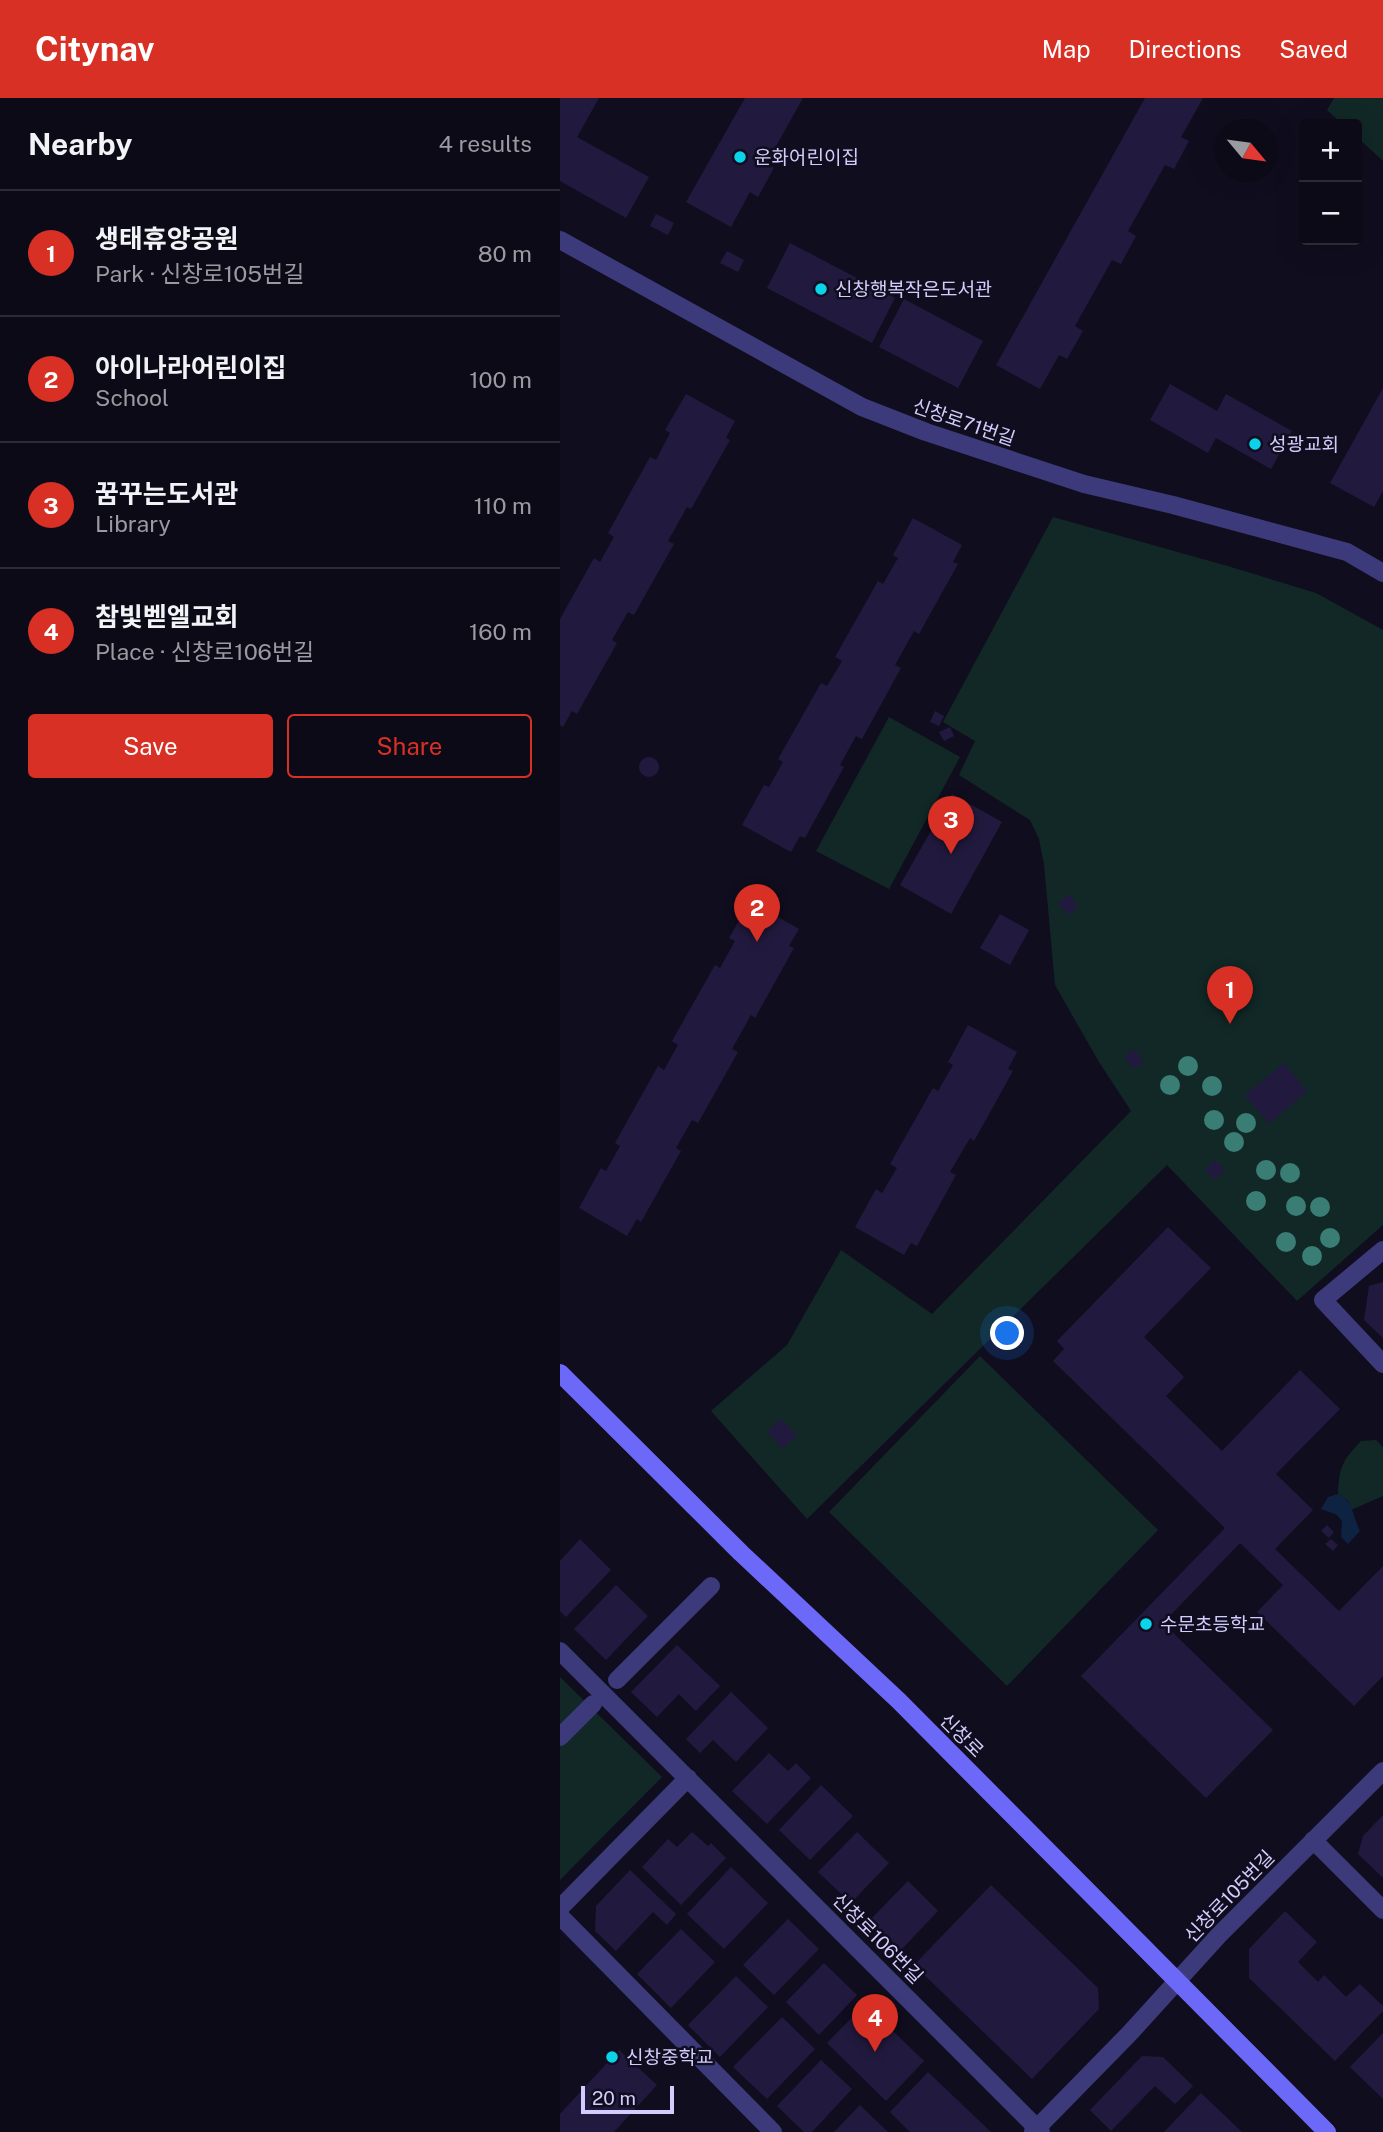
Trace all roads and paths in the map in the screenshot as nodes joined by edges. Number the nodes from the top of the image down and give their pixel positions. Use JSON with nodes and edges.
{"nodes":[{"id":1,"x":560,"y":240,"type":"edge"},
{"id":2,"x":1383,"y":573,"type":"edge"},
{"id":3,"x":1383,"y":1250,"type":"edge"},
{"id":4,"x":1383,"y":1364,"type":"edge"},
{"id":5,"x":560,"y":1373,"type":"edge"},
{"id":6,"x":711,"y":1586,"type":"dead end"},
{"id":7,"x":560,"y":1651,"type":"edge"},
{"id":8,"x":617,"y":1680,"type":"dead end"},
{"id":9,"x":593,"y":1704,"type":"dead end"},
{"id":10,"x":560,"y":1737,"type":"edge"},
{"id":11,"x":1383,"y":1771,"type":"edge"},
{"id":12,"x":688,"y":1778,"type":"junction"},
{"id":13,"x":1314,"y":1840,"type":"junction"},
{"id":14,"x":560,"y":1908,"type":"edge"},
{"id":15,"x":1383,"y":1910,"type":"edge"},
{"id":16,"x":560,"y":1916,"type":"edge"},
{"id":17,"x":1176,"y":1981,"type":"junction"},
{"id":18,"x":1037,"y":2131,"type":"edge"},
{"id":19,"x":773,"y":2132,"type":"edge"},
{"id":20,"x":1328,"y":2132,"type":"edge"}],
"edges":[{"from":1,"to":2,"type":"street","name":"신창로71번길"},
{"from":3,"to":4,"type":"street"},
{"from":5,"to":17,"type":"main road","name":"신창로"},
{"from":6,"to":8,"type":"street"},
{"from":7,"to":12,"type":"street","name":"신창로106번길"},
{"from":9,"to":10,"type":"street"},
{"from":11,"to":13,"type":"street","name":"신창로105번길"},
{"from":12,"to":14,"type":"street"},
{"from":12,"to":18,"type":"street","name":"신창로106번길"},
{"from":13,"to":15,"type":"street"},
{"from":13,"to":17,"type":"street","name":"신창로105번길"},
{"from":16,"to":19,"type":"street"},
{"from":17,"to":18,"type":"street","name":"신창로106번길"},
{"from":17,"to":20,"type":"main road","name":"신창로"}]}
